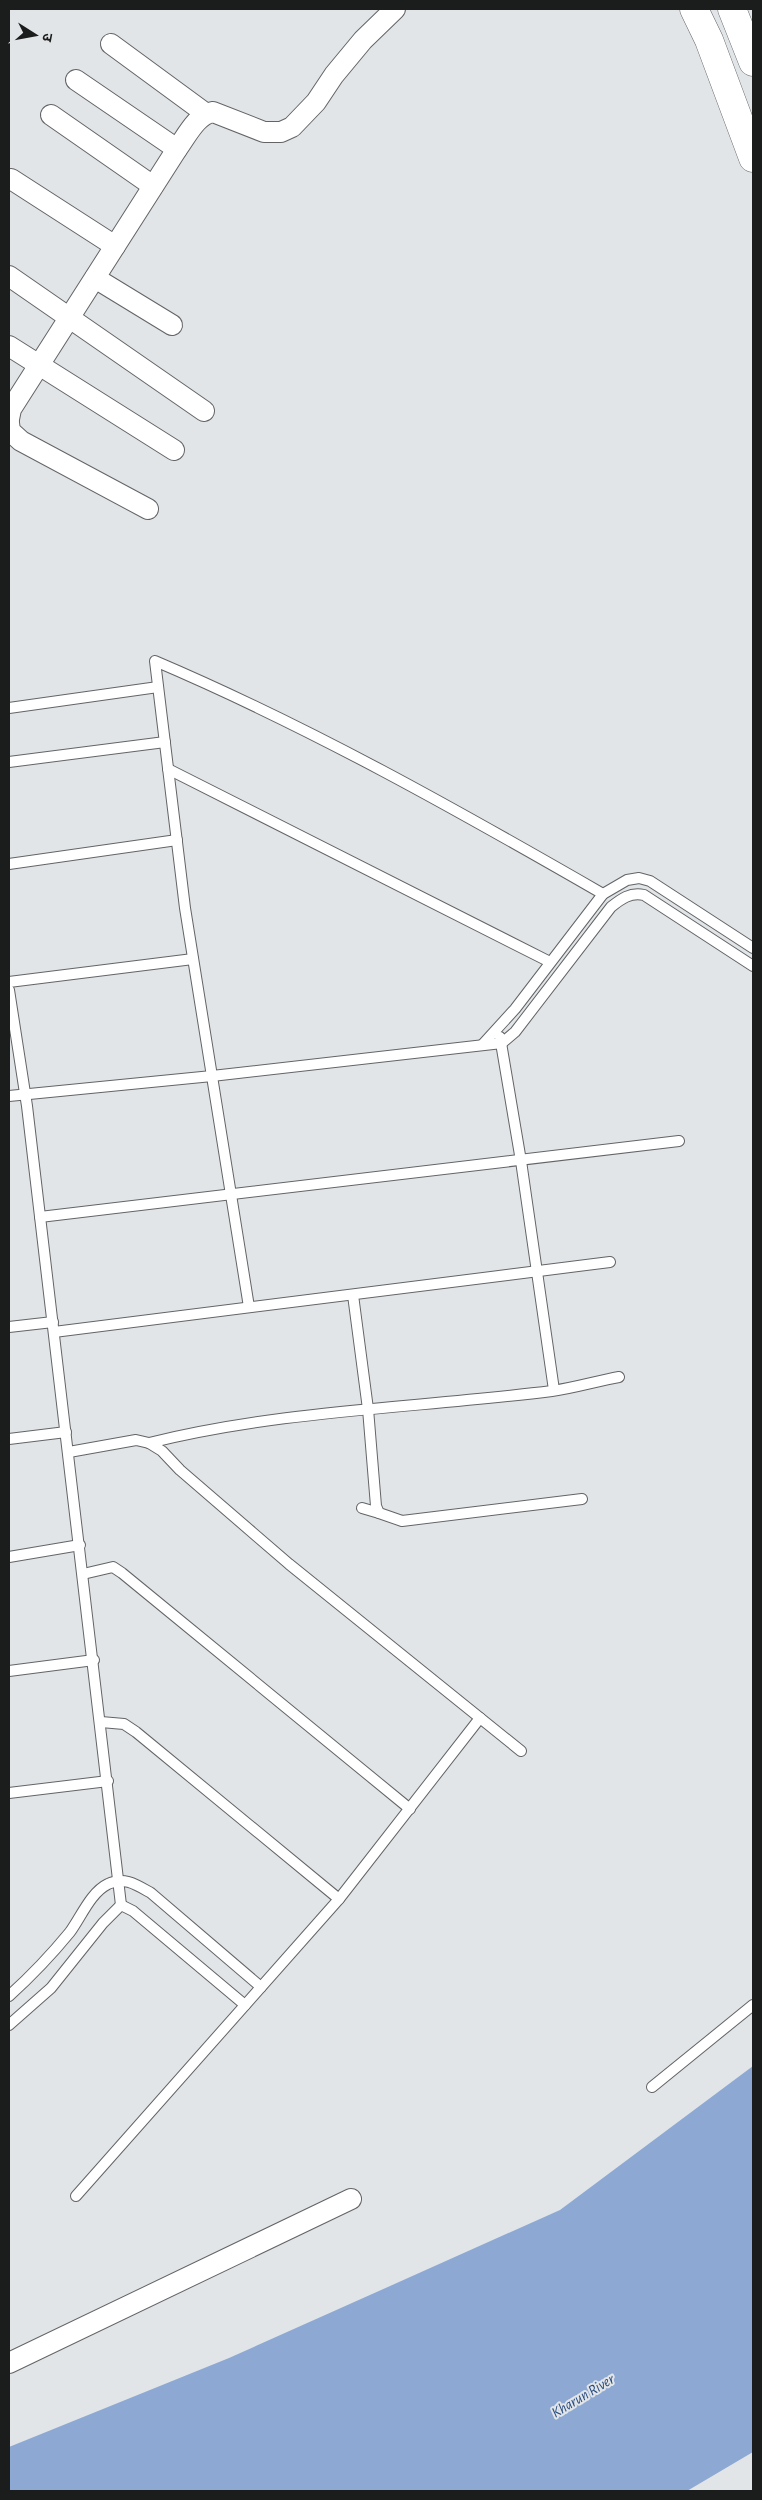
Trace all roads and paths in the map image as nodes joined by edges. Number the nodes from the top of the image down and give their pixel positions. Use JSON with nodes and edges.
{"nodes":[{"id":1,"x":394,"y":9,"type":"edge"},
{"id":2,"x":694,"y":9,"type":"edge"},
{"id":3,"x":732,"y":9,"type":"edge"},
{"id":4,"x":111,"y":44,"type":"dead end"},
{"id":5,"x":753,"y":62,"type":"edge"},
{"id":6,"x":76,"y":80,"type":"dead end"},
{"id":7,"x":205,"y":113,"type":"junction"},
{"id":8,"x":51,"y":115,"type":"dead end"},
{"id":9,"x":177,"y":149,"type":"junction"},
{"id":10,"x":753,"y":158,"type":"edge"},
{"id":11,"x":11,"y":179,"type":"dead end"},
{"id":12,"x":153,"y":186,"type":"junction"},
{"id":13,"x":115,"y":246,"type":"junction"},
{"id":14,"x":9,"y":276,"type":"edge"},
{"id":15,"x":95,"y":278,"type":"junction"},
{"id":16,"x":69,"y":319,"type":"junction"},
{"id":17,"x":172,"y":325,"type":"dead end"},
{"id":18,"x":9,"y":346,"type":"edge"},
{"id":19,"x":40,"y":367,"type":"junction"},
{"id":20,"x":204,"y":411,"type":"dead end"},
{"id":21,"x":9,"y":419,"type":"edge"},
{"id":22,"x":9,"y":424,"type":"edge"},
{"id":23,"x":174,"y":450,"type":"dead end"},
{"id":24,"x":148,"y":510,"type":"dead end"},
{"id":25,"x":158,"y":687,"type":"junction"},
{"id":26,"x":9,"y":708,"type":"edge"},
{"id":27,"x":165,"y":742,"type":"junction"},
{"id":28,"x":9,"y":762,"type":"edge"},
{"id":29,"x":168,"y":769,"type":"junction"},
{"id":30,"x":177,"y":840,"type":"junction"},
{"id":31,"x":9,"y":864,"type":"edge"},
{"id":32,"x":603,"y":894,"type":"junction"},
{"id":33,"x":753,"y":948,"type":"edge"},
{"id":34,"x":193,"y":959,"type":"junction"},
{"id":35,"x":550,"y":962,"type":"junction"},
{"id":36,"x":753,"y":966,"type":"edge"},
{"id":37,"x":9,"y":982,"type":"edge"},
{"id":38,"x":9,"y":990,"type":"edge"},
{"id":39,"x":497,"y":1030,"type":"junction"},
{"id":40,"x":502,"y":1043,"type":"junction"},
{"id":41,"x":484,"y":1044,"type":"junction"},
{"id":42,"x":212,"y":1076,"type":"junction"},
{"id":43,"x":25,"y":1094,"type":"junction"},
{"id":44,"x":9,"y":1096,"type":"edge"},
{"id":45,"x":679,"y":1141,"type":"dead end"},
{"id":46,"x":521,"y":1161,"type":"junction"},
{"id":47,"x":231,"y":1195,"type":"junction"},
{"id":48,"x":40,"y":1217,"type":"junction"},
{"id":49,"x":610,"y":1262,"type":"dead end"},
{"id":50,"x":537,"y":1273,"type":"junction"},
{"id":51,"x":353,"y":1295,"type":"junction"},
{"id":52,"x":249,"y":1307,"type":"junction"},
{"id":53,"x":9,"y":1327,"type":"edge"},
{"id":54,"x":53,"y":1327,"type":"junction"},
{"id":55,"x":619,"y":1376,"type":"dead end"},
{"id":56,"x":554,"y":1390,"type":"junction"},
{"id":57,"x":368,"y":1409,"type":"junction"},
{"id":58,"x":66,"y":1432,"type":"junction"},
{"id":59,"x":9,"y":1439,"type":"edge"},
{"id":60,"x":149,"y":1443,"type":"junction"},
{"id":61,"x":68,"y":1452,"type":"junction"},
{"id":62,"x":582,"y":1499,"type":"dead end"},
{"id":63,"x":362,"y":1508,"type":"dead end"},
{"id":64,"x":379,"y":1513,"type":"junction"},
{"id":65,"x":80,"y":1545,"type":"junction"},
{"id":66,"x":9,"y":1557,"type":"edge"},
{"id":67,"x":83,"y":1574,"type":"junction"},
{"id":68,"x":94,"y":1660,"type":"junction"},
{"id":69,"x":9,"y":1671,"type":"edge"},
{"id":70,"x":480,"y":1718,"type":"junction"},
{"id":71,"x":101,"y":1722,"type":"junction"},
{"id":72,"x":521,"y":1750,"type":"dead end"},
{"id":73,"x":108,"y":1781,"type":"junction"},
{"id":74,"x":9,"y":1792,"type":"edge"},
{"id":75,"x":410,"y":1809,"type":"junction"},
{"id":76,"x":119,"y":1880,"type":"junction"},
{"id":77,"x":339,"y":1899,"type":"junction"},
{"id":78,"x":121,"y":1906,"type":"junction"},
{"id":79,"x":261,"y":1987,"type":"junction"},
{"id":80,"x":9,"y":1996,"type":"edge"},
{"id":81,"x":245,"y":2005,"type":"junction"},
{"id":82,"x":753,"y":2005,"type":"edge"},
{"id":83,"x":9,"y":2025,"type":"edge"},
{"id":84,"x":652,"y":2087,"type":"dead end"},
{"id":85,"x":76,"y":2196,"type":"dead end"},
{"id":86,"x":351,"y":2199,"type":"dead end"},
{"id":87,"x":9,"y":2363,"type":"edge"}],
"edges":[{"from":1,"to":7,"type":"street"},
{"from":2,"to":10,"type":"street"},
{"from":3,"to":5,"type":"street"},
{"from":4,"to":7,"type":"street"},
{"from":6,"to":9,"type":"street"},
{"from":7,"to":9,"type":"street"},
{"from":8,"to":12,"type":"street"},
{"from":9,"to":12,"type":"street"},
{"from":11,"to":13,"type":"street"},
{"from":12,"to":13,"type":"street"},
{"from":13,"to":15,"type":"street"},
{"from":14,"to":16,"type":"street"},
{"from":15,"to":16,"type":"street"},
{"from":15,"to":17,"type":"street"},
{"from":16,"to":19,"type":"street"},
{"from":16,"to":20,"type":"street"},
{"from":18,"to":19,"type":"street"},
{"from":19,"to":21,"type":"street"},
{"from":19,"to":23,"type":"street"},
{"from":22,"to":24,"type":"street"},
{"from":25,"to":26,"type":"lane"},
{"from":25,"to":27,"type":"lane"},
{"from":25,"to":32,"type":"lane"},
{"from":27,"to":28,"type":"lane"},
{"from":27,"to":29,"type":"lane"},
{"from":29,"to":30,"type":"lane"},
{"from":29,"to":35,"type":"lane"},
{"from":30,"to":31,"type":"lane"},
{"from":30,"to":34,"type":"lane"},
{"from":32,"to":33,"type":"lane"},
{"from":32,"to":35,"type":"lane"},
{"from":34,"to":37,"type":"lane"},
{"from":34,"to":42,"type":"lane"},
{"from":35,"to":39,"type":"lane"},
{"from":36,"to":40,"type":"lane"},
{"from":38,"to":43,"type":"lane"},
{"from":39,"to":40,"type":"lane"},
{"from":39,"to":41,"type":"lane"},
{"from":40,"to":41,"type":"lane"},
{"from":40,"to":46,"type":"lane"},
{"from":41,"to":42,"type":"lane"},
{"from":42,"to":43,"type":"lane"},
{"from":42,"to":47,"type":"lane"},
{"from":43,"to":44,"type":"lane"},
{"from":43,"to":48,"type":"lane"},
{"from":45,"to":46,"type":"lane"},
{"from":46,"to":47,"type":"lane"},
{"from":46,"to":50,"type":"lane"},
{"from":47,"to":48,"type":"lane"},
{"from":47,"to":52,"type":"lane"},
{"from":48,"to":54,"type":"lane"},
{"from":49,"to":50,"type":"lane"},
{"from":50,"to":51,"type":"lane"},
{"from":50,"to":56,"type":"lane"},
{"from":51,"to":52,"type":"lane"},
{"from":51,"to":57,"type":"lane"},
{"from":52,"to":54,"type":"lane"},
{"from":53,"to":54,"type":"lane"},
{"from":54,"to":58,"type":"lane"},
{"from":55,"to":56,"type":"lane"},
{"from":56,"to":57,"type":"lane"},
{"from":57,"to":60,"type":"lane"},
{"from":57,"to":64,"type":"lane"},
{"from":58,"to":59,"type":"lane"},
{"from":58,"to":61,"type":"lane"},
{"from":60,"to":61,"type":"lane"},
{"from":60,"to":70,"type":"lane"},
{"from":61,"to":65,"type":"lane"},
{"from":62,"to":64,"type":"lane"},
{"from":63,"to":64,"type":"lane"},
{"from":65,"to":66,"type":"lane"},
{"from":65,"to":67,"type":"lane"},
{"from":67,"to":68,"type":"lane"},
{"from":67,"to":75,"type":"lane"},
{"from":68,"to":69,"type":"lane"},
{"from":68,"to":71,"type":"lane"},
{"from":70,"to":72,"type":"lane"},
{"from":70,"to":75,"type":"lane"},
{"from":71,"to":73,"type":"lane"},
{"from":71,"to":77,"type":"lane"},
{"from":73,"to":74,"type":"lane"},
{"from":73,"to":76,"type":"lane"},
{"from":75,"to":77,"type":"lane"},
{"from":76,"to":78,"type":"lane"},
{"from":76,"to":79,"type":"lane"},
{"from":76,"to":80,"type":"lane"},
{"from":77,"to":79,"type":"lane"},
{"from":78,"to":81,"type":"lane"},
{"from":78,"to":83,"type":"lane"},
{"from":79,"to":81,"type":"lane"},
{"from":81,"to":85,"type":"lane"},
{"from":82,"to":84,"type":"lane"},
{"from":86,"to":87,"type":"street"}]}
